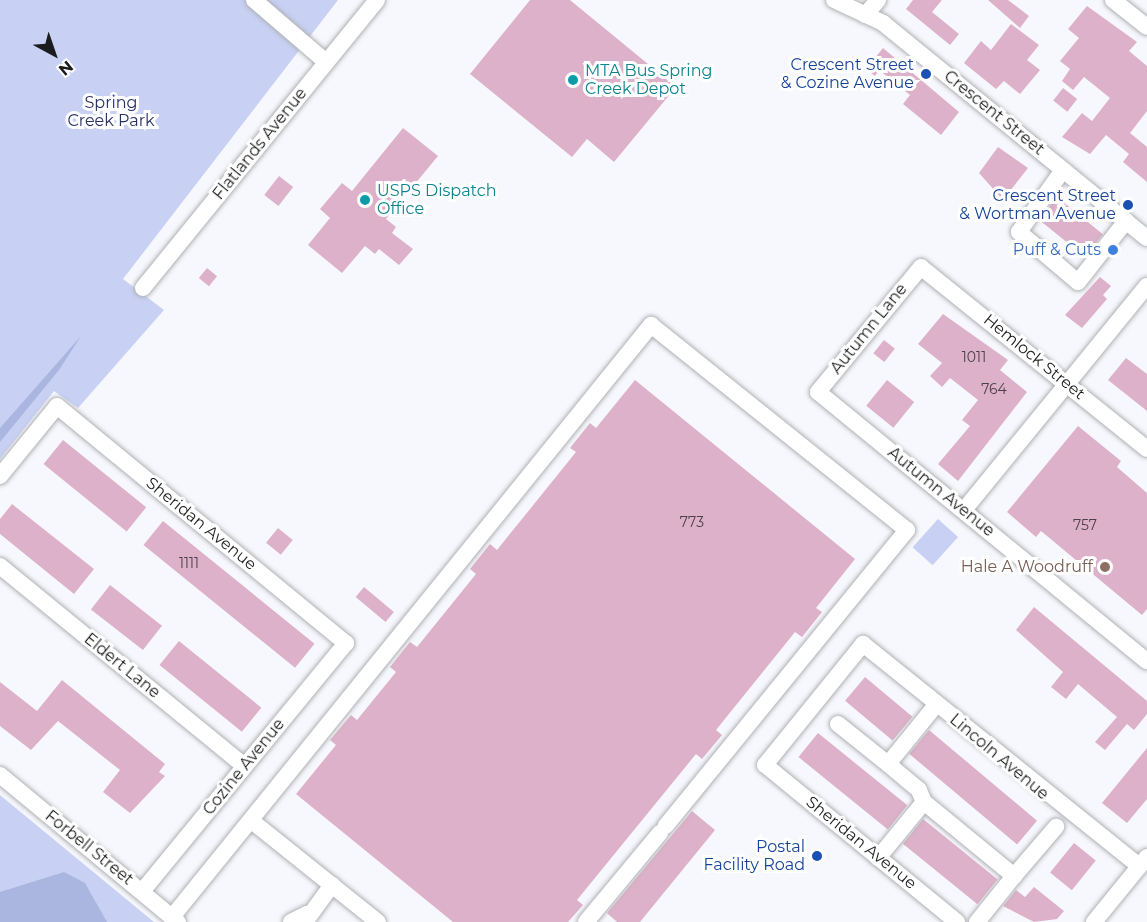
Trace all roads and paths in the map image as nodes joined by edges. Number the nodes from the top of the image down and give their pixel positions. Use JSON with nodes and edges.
{"nodes":[{"id":1,"x":254,"y":0,"type":"edge"},
{"id":2,"x":377,"y":0,"type":"edge"},
{"id":3,"x":834,"y":0,"type":"edge"},
{"id":4,"x":878,"y":0,"type":"edge"},
{"id":5,"x":1113,"y":0,"type":"edge"},
{"id":6,"x":865,"y":15,"type":"junction"},
{"id":7,"x":1147,"y":27,"type":"edge"},
{"id":8,"x":326,"y":62,"type":"junction"},
{"id":9,"x":1063,"y":170,"type":"junction"},
{"id":10,"x":1126,"y":221,"type":"junction"},
{"id":11,"x":1147,"y":238,"type":"edge"},
{"id":12,"x":921,"y":267,"type":"joint"},
{"id":13,"x":1147,"y":286,"type":"edge"},
{"id":14,"x":142,"y":288,"type":"dead end"},
{"id":15,"x":1067,"y":384,"type":"junction"},
{"id":16,"x":818,"y":392,"type":"joint"},
{"id":17,"x":1147,"y":449,"type":"edge"},
{"id":18,"x":0,"y":476,"type":"edge"},
{"id":19,"x":964,"y":510,"type":"junction"},
{"id":20,"x":0,"y":566,"type":"edge"},
{"id":21,"x":346,"y":643,"type":"joint"},
{"id":22,"x":1147,"y":661,"type":"edge"},
{"id":23,"x":936,"y":705,"type":"junction"},
{"id":24,"x":838,"y":724,"type":"dead end"},
{"id":25,"x":888,"y":764,"type":"junction"},
{"id":26,"x":765,"y":765,"type":"joint"},
{"id":27,"x":244,"y":766,"type":"junction"},
{"id":28,"x":0,"y":774,"type":"edge"},
{"id":29,"x":924,"y":802,"type":"junction"},
{"id":30,"x":253,"y":822,"type":"junction"},
{"id":31,"x":1056,"y":827,"type":"dead end"},
{"id":32,"x":878,"y":858,"type":"junction"},
{"id":33,"x":1143,"y":862,"type":"edge"},
{"id":34,"x":1014,"y":876,"type":"junction"},
{"id":35,"x":332,"y":885,"type":"junction"},
{"id":36,"x":142,"y":891,"type":"junction"},
{"id":37,"x":306,"y":918,"type":"edge"},
{"id":38,"x":175,"y":920,"type":"edge"},
{"id":39,"x":291,"y":922,"type":"edge"},
{"id":40,"x":378,"y":922,"type":"edge"},
{"id":41,"x":586,"y":922,"type":"edge"},
{"id":42,"x":957,"y":922,"type":"edge"},
{"id":43,"x":978,"y":922,"type":"edge"},
{"id":44,"x":1094,"y":922,"type":"edge"}],
"edges":[{"from":1,"to":8,"type":"street"},
{"from":2,"to":8,"type":"street","name":"Flatlands Avenue"},
{"from":3,"to":6,"type":"street","name":"Crescent Street"},
{"from":4,"to":6,"type":"street"},
{"from":5,"to":7,"type":"street"},
{"from":6,"to":9,"type":"street","name":"Crescent Street"},
{"from":8,"to":14,"type":"street","name":"Flatlands Avenue"},
{"from":9,"to":10,"type":"street","name":"Crescent Street"},
{"from":9,"to":10,"type":"street"},
{"from":10,"to":11,"type":"street","name":"Crescent Street"},
{"from":12,"to":15,"type":"street","name":"Hemlock Street"},
{"from":12,"to":16,"type":"street","name":"Autumn Lane"},
{"from":13,"to":15,"type":"street"},
{"from":15,"to":17,"type":"street","name":"Hemlock Street"},
{"from":15,"to":19,"type":"street"},
{"from":16,"to":19,"type":"street","name":"Autumn Avenue"},
{"from":18,"to":21,"type":"street","name":"Sheridan Avenue"},
{"from":19,"to":22,"type":"street","name":"Autumn Avenue"},
{"from":20,"to":27,"type":"street","name":"Eldert Lane"},
{"from":21,"to":27,"type":"street","name":"Cozine Avenue"},
{"from":23,"to":25,"type":"street"},
{"from":23,"to":26,"type":"street","name":"Lincoln Avenue"},
{"from":23,"to":33,"type":"street","name":"Lincoln Avenue"},
{"from":24,"to":25,"type":"street"},
{"from":25,"to":29,"type":"street"},
{"from":26,"to":32,"type":"street","name":"Sheridan Avenue"},
{"from":27,"to":36,"type":"street","name":"Cozine Avenue"},
{"from":28,"to":36,"type":"street","name":"Forbell Street"},
{"from":29,"to":32,"type":"street"},
{"from":29,"to":34,"type":"street"},
{"from":30,"to":35,"type":"street"},
{"from":30,"to":38,"type":"street"},
{"from":30,"to":41,"type":"street"},
{"from":31,"to":34,"type":"street"},
{"from":32,"to":42,"type":"street","name":"Sheridan Avenue"},
{"from":33,"to":44,"type":"street"},
{"from":34,"to":43,"type":"street"},
{"from":35,"to":37,"type":"street"},
{"from":35,"to":40,"type":"street"},
{"from":36,"to":38,"type":"street","name":"Forbell Street"},
{"from":37,"to":39,"type":"street"}]}
